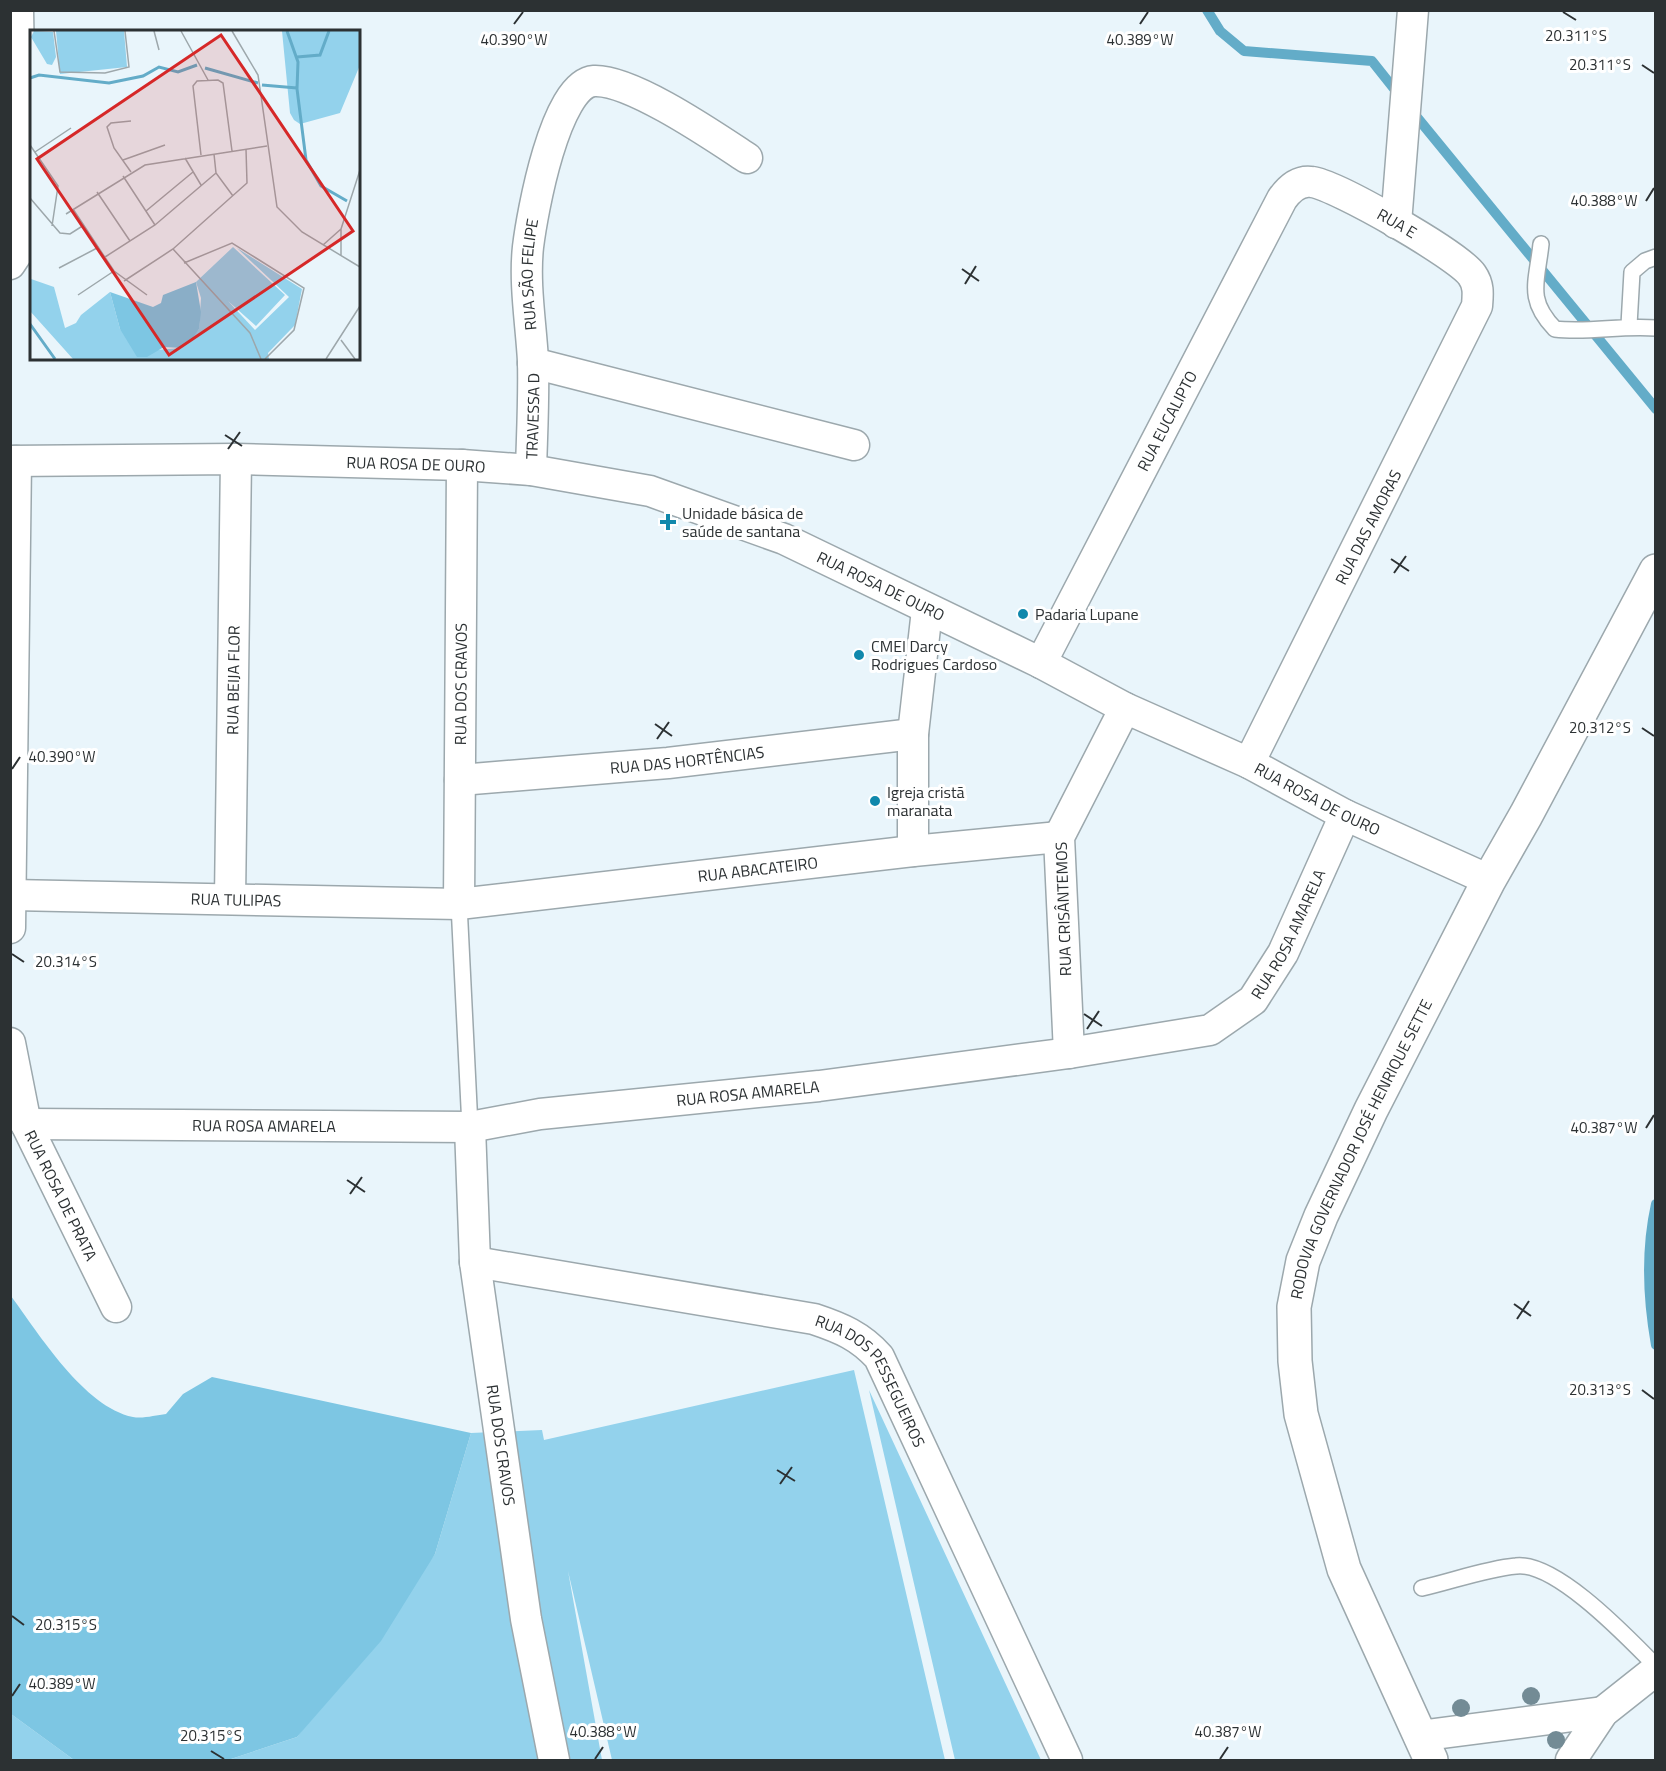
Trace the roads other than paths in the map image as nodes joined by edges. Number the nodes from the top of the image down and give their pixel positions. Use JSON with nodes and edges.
{"nodes":[{"id":1,"x":18,"y":10,"type":"edge"},
{"id":2,"x":1413,"y":10,"type":"edge"},
{"id":3,"x":747,"y":158,"type":"dead end"},
{"id":4,"x":1300,"y":184,"type":"joint"},
{"id":5,"x":1396,"y":223,"type":"junction"},
{"id":6,"x":1541,"y":244,"type":"dead end"},
{"id":7,"x":1656,"y":257,"type":"edge"},
{"id":8,"x":10,"y":264,"type":"edge"},
{"id":9,"x":1478,"y":290,"type":"joint"},
{"id":10,"x":1629,"y":326,"type":"junction"},
{"id":11,"x":1656,"y":328,"type":"edge"},
{"id":12,"x":533,"y":363,"type":"junction"},
{"id":13,"x":855,"y":445,"type":"dead end"},
{"id":14,"x":236,"y":459,"type":"junction"},
{"id":15,"x":13,"y":461,"type":"edge"},
{"id":16,"x":462,"y":465,"type":"junction"},
{"id":17,"x":531,"y":470,"type":"junction"},
{"id":18,"x":1656,"y":571,"type":"edge"},
{"id":19,"x":13,"y":604,"type":"edge"},
{"id":20,"x":927,"y":610,"type":"junction"},
{"id":21,"x":1041,"y":663,"type":"junction"},
{"id":22,"x":1125,"y":708,"type":"junction"},
{"id":23,"x":913,"y":735,"type":"junction"},
{"id":24,"x":1249,"y":763,"type":"junction"},
{"id":25,"x":460,"y":780,"type":"junction"},
{"id":26,"x":12,"y":807,"type":"edge"},
{"id":27,"x":1345,"y":815,"type":"junction"},
{"id":28,"x":1059,"y":837,"type":"junction"},
{"id":29,"x":913,"y":851,"type":"junction"},
{"id":30,"x":1489,"y":880,"type":"junction"},
{"id":31,"x":12,"y":895,"type":"junction"},
{"id":32,"x":230,"y":899,"type":"junction"},
{"id":33,"x":459,"y":904,"type":"junction"},
{"id":34,"x":10,"y":928,"type":"edge"},
{"id":35,"x":10,"y":1043,"type":"edge"},
{"id":36,"x":1069,"y":1053,"type":"junction"},
{"id":37,"x":26,"y":1124,"type":"junction"},
{"id":38,"x":470,"y":1127,"type":"junction"},
{"id":39,"x":475,"y":1262,"type":"junction"},
{"id":40,"x":116,"y":1307,"type":"dead end"},
{"id":41,"x":1422,"y":1588,"type":"dead end"},
{"id":42,"x":1656,"y":1668,"type":"edge"},
{"id":43,"x":1602,"y":1712,"type":"junction"},
{"id":44,"x":1425,"y":1748,"type":"edge"},
{"id":45,"x":554,"y":1761,"type":"edge"},
{"id":46,"x":1067,"y":1761,"type":"edge"},
{"id":47,"x":1571,"y":1761,"type":"edge"}],
"edges":[{"from":1,"to":8,"type":"street"},
{"from":2,"to":5,"type":"street"},
{"from":3,"to":12,"type":"street","name":"RUA SÃO FELIPE"},
{"from":4,"to":5,"type":"street","name":"RUA E"},
{"from":4,"to":21,"type":"street","name":"RUA EUCALIPTO"},
{"from":5,"to":9,"type":"street","name":"RUA E"},
{"from":6,"to":10,"type":"lane"},
{"from":7,"to":10,"type":"lane"},
{"from":9,"to":24,"type":"street","name":"RUA DAS AMORAS"},
{"from":10,"to":11,"type":"lane"},
{"from":12,"to":13,"type":"street"},
{"from":12,"to":17,"type":"street","name":"TRAVESSA D"},
{"from":14,"to":15,"type":"street","name":"RUA ROSA DE OURO"},
{"from":14,"to":16,"type":"street","name":"RUA ROSA DE OURO"},
{"from":14,"to":32,"type":"street","name":"RUA BEIJA FLOR"},
{"from":15,"to":19,"type":"street"},
{"from":16,"to":17,"type":"street","name":"RUA ROSA DE OURO"},
{"from":16,"to":25,"type":"street","name":"RUA DOS CRAVOS"},
{"from":17,"to":20,"type":"street","name":"RUA ROSA DE OURO"},
{"from":18,"to":30,"type":"main road","name":"RODOVIA GOVERNADOR JOSÉ HENRIQUE SETTE"},
{"from":19,"to":26,"type":"street"},
{"from":20,"to":21,"type":"street","name":"RUA ROSA DE OURO"},
{"from":20,"to":23,"type":"street"},
{"from":21,"to":22,"type":"street","name":"RUA ROSA DE OURO"},
{"from":22,"to":24,"type":"street","name":"RUA ROSA DE OURO"},
{"from":22,"to":28,"type":"street","name":"RUA CRISÂNTEMOS"},
{"from":23,"to":25,"type":"street","name":"RUA DAS HORTÊNCIAS"},
{"from":23,"to":29,"type":"street"},
{"from":24,"to":27,"type":"street","name":"RUA ROSA DE OURO"},
{"from":25,"to":33,"type":"street","name":"RUA DOS CRAVOS"},
{"from":26,"to":31,"type":"street"},
{"from":27,"to":30,"type":"street","name":"RUA ROSA DE OURO"},
{"from":27,"to":36,"type":"street","name":"RUA ROSA AMARELA"},
{"from":28,"to":29,"type":"street","name":"RUA ABACATEIRO"},
{"from":28,"to":36,"type":"street","name":"RUA CRISÂNTEMOS"},
{"from":29,"to":33,"type":"street","name":"RUA ABACATEIRO"},
{"from":30,"to":44,"type":"main road","name":"RODOVIA GOVERNADOR JOSÉ HENRIQUE SETTE"},
{"from":31,"to":32,"type":"street","name":"RUA TULIPAS"},
{"from":31,"to":34,"type":"street"},
{"from":32,"to":33,"type":"street","name":"RUA TULIPAS"},
{"from":33,"to":38,"type":"lane"},
{"from":35,"to":37,"type":"street","name":"RUA ROSA DE PRATA"},
{"from":36,"to":38,"type":"street","name":"RUA ROSA AMARELA"},
{"from":37,"to":38,"type":"street","name":"RUA ROSA AMARELA"},
{"from":37,"to":40,"type":"street","name":"RUA ROSA DE PRATA"},
{"from":38,"to":39,"type":"street","name":"RUA DOS CRAVOS"},
{"from":39,"to":45,"type":"street","name":"RUA DOS CRAVOS"},
{"from":39,"to":46,"type":"street","name":"RUA DOS PESSEGUEIROS"},
{"from":41,"to":42,"type":"lane"},
{"from":42,"to":43,"type":"street"},
{"from":43,"to":44,"type":"street"},
{"from":43,"to":47,"type":"street"}]}
